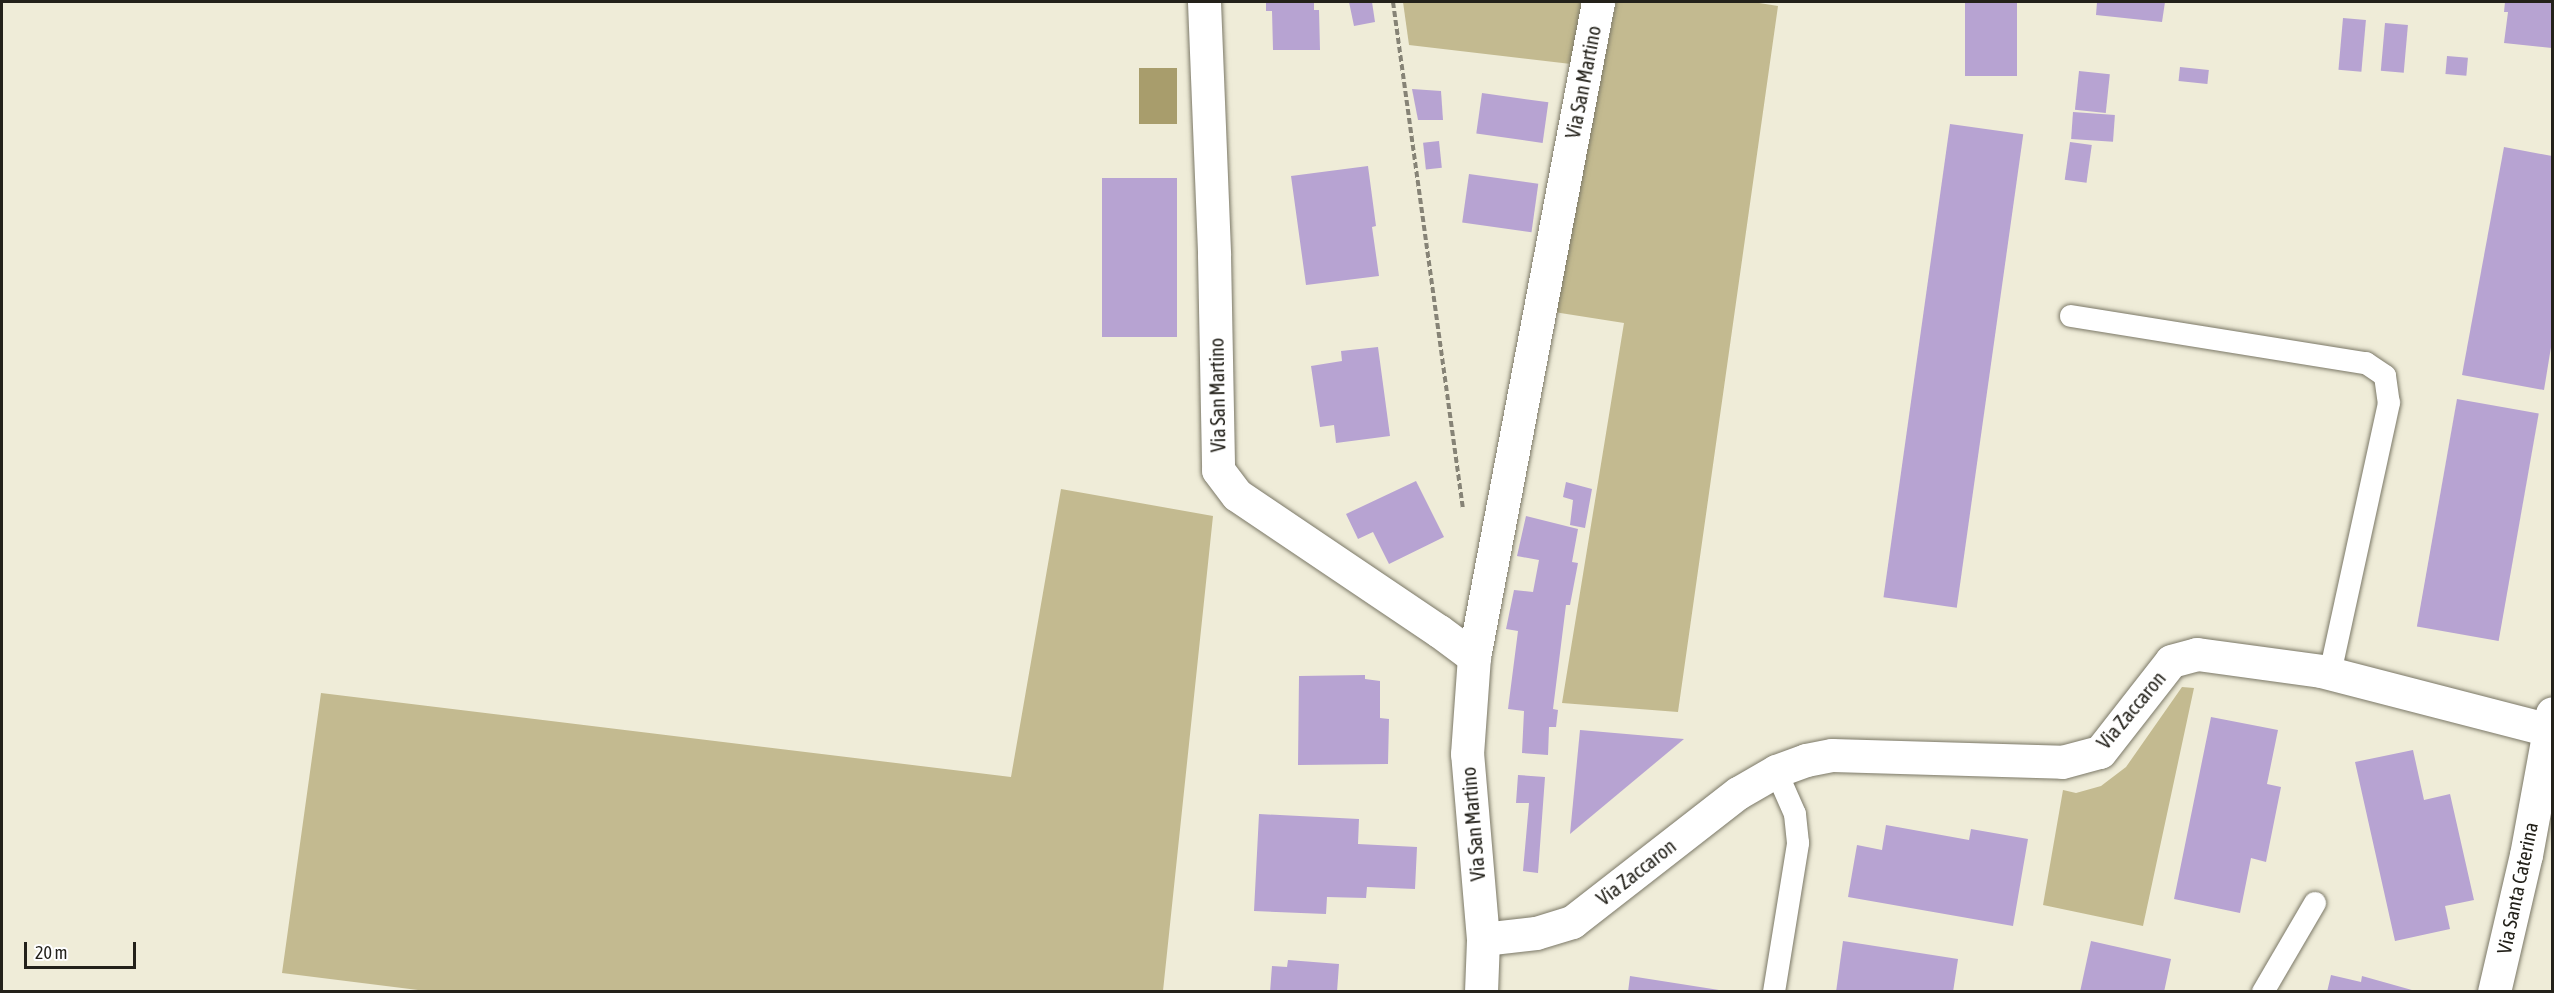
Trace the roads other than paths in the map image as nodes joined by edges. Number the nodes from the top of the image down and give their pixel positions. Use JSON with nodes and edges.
{"nodes":[{"id":1,"x":1204,"y":2,"type":"edge"},
{"id":2,"x":1598,"y":2,"type":"edge"},
{"id":3,"x":2071,"y":316,"type":"dead end"},
{"id":4,"x":1474,"y":657,"type":"junction"},
{"id":5,"x":2330,"y":673,"type":"junction"},
{"id":6,"x":2551,"y":722,"type":"edge"},
{"id":7,"x":1776,"y":771,"type":"junction"},
{"id":8,"x":2315,"y":903,"type":"dead end"},
{"id":9,"x":1483,"y":939,"type":"junction"},
{"id":10,"x":1481,"y":992,"type":"edge"},
{"id":11,"x":1774,"y":992,"type":"edge"},
{"id":12,"x":2263,"y":992,"type":"edge"},
{"id":13,"x":2494,"y":992,"type":"edge"}],
"edges":[{"from":1,"to":4,"type":"street","name":"Via San Martino"},
{"from":2,"to":4,"type":"street","name":"Via San Martino"},
{"from":3,"to":5,"type":"lane"},
{"from":4,"to":9,"type":"street","name":"Via San Martino"},
{"from":5,"to":6,"type":"street","name":"Via Zaccaron"},
{"from":5,"to":7,"type":"street","name":"Via Zaccaron"},
{"from":6,"to":13,"type":"street","name":"Via Santa Caterina"},
{"from":7,"to":9,"type":"street","name":"Via Zaccaron"},
{"from":7,"to":11,"type":"lane"},
{"from":8,"to":12,"type":"lane"},
{"from":9,"to":10,"type":"street","name":"Via San Martino"}]}
